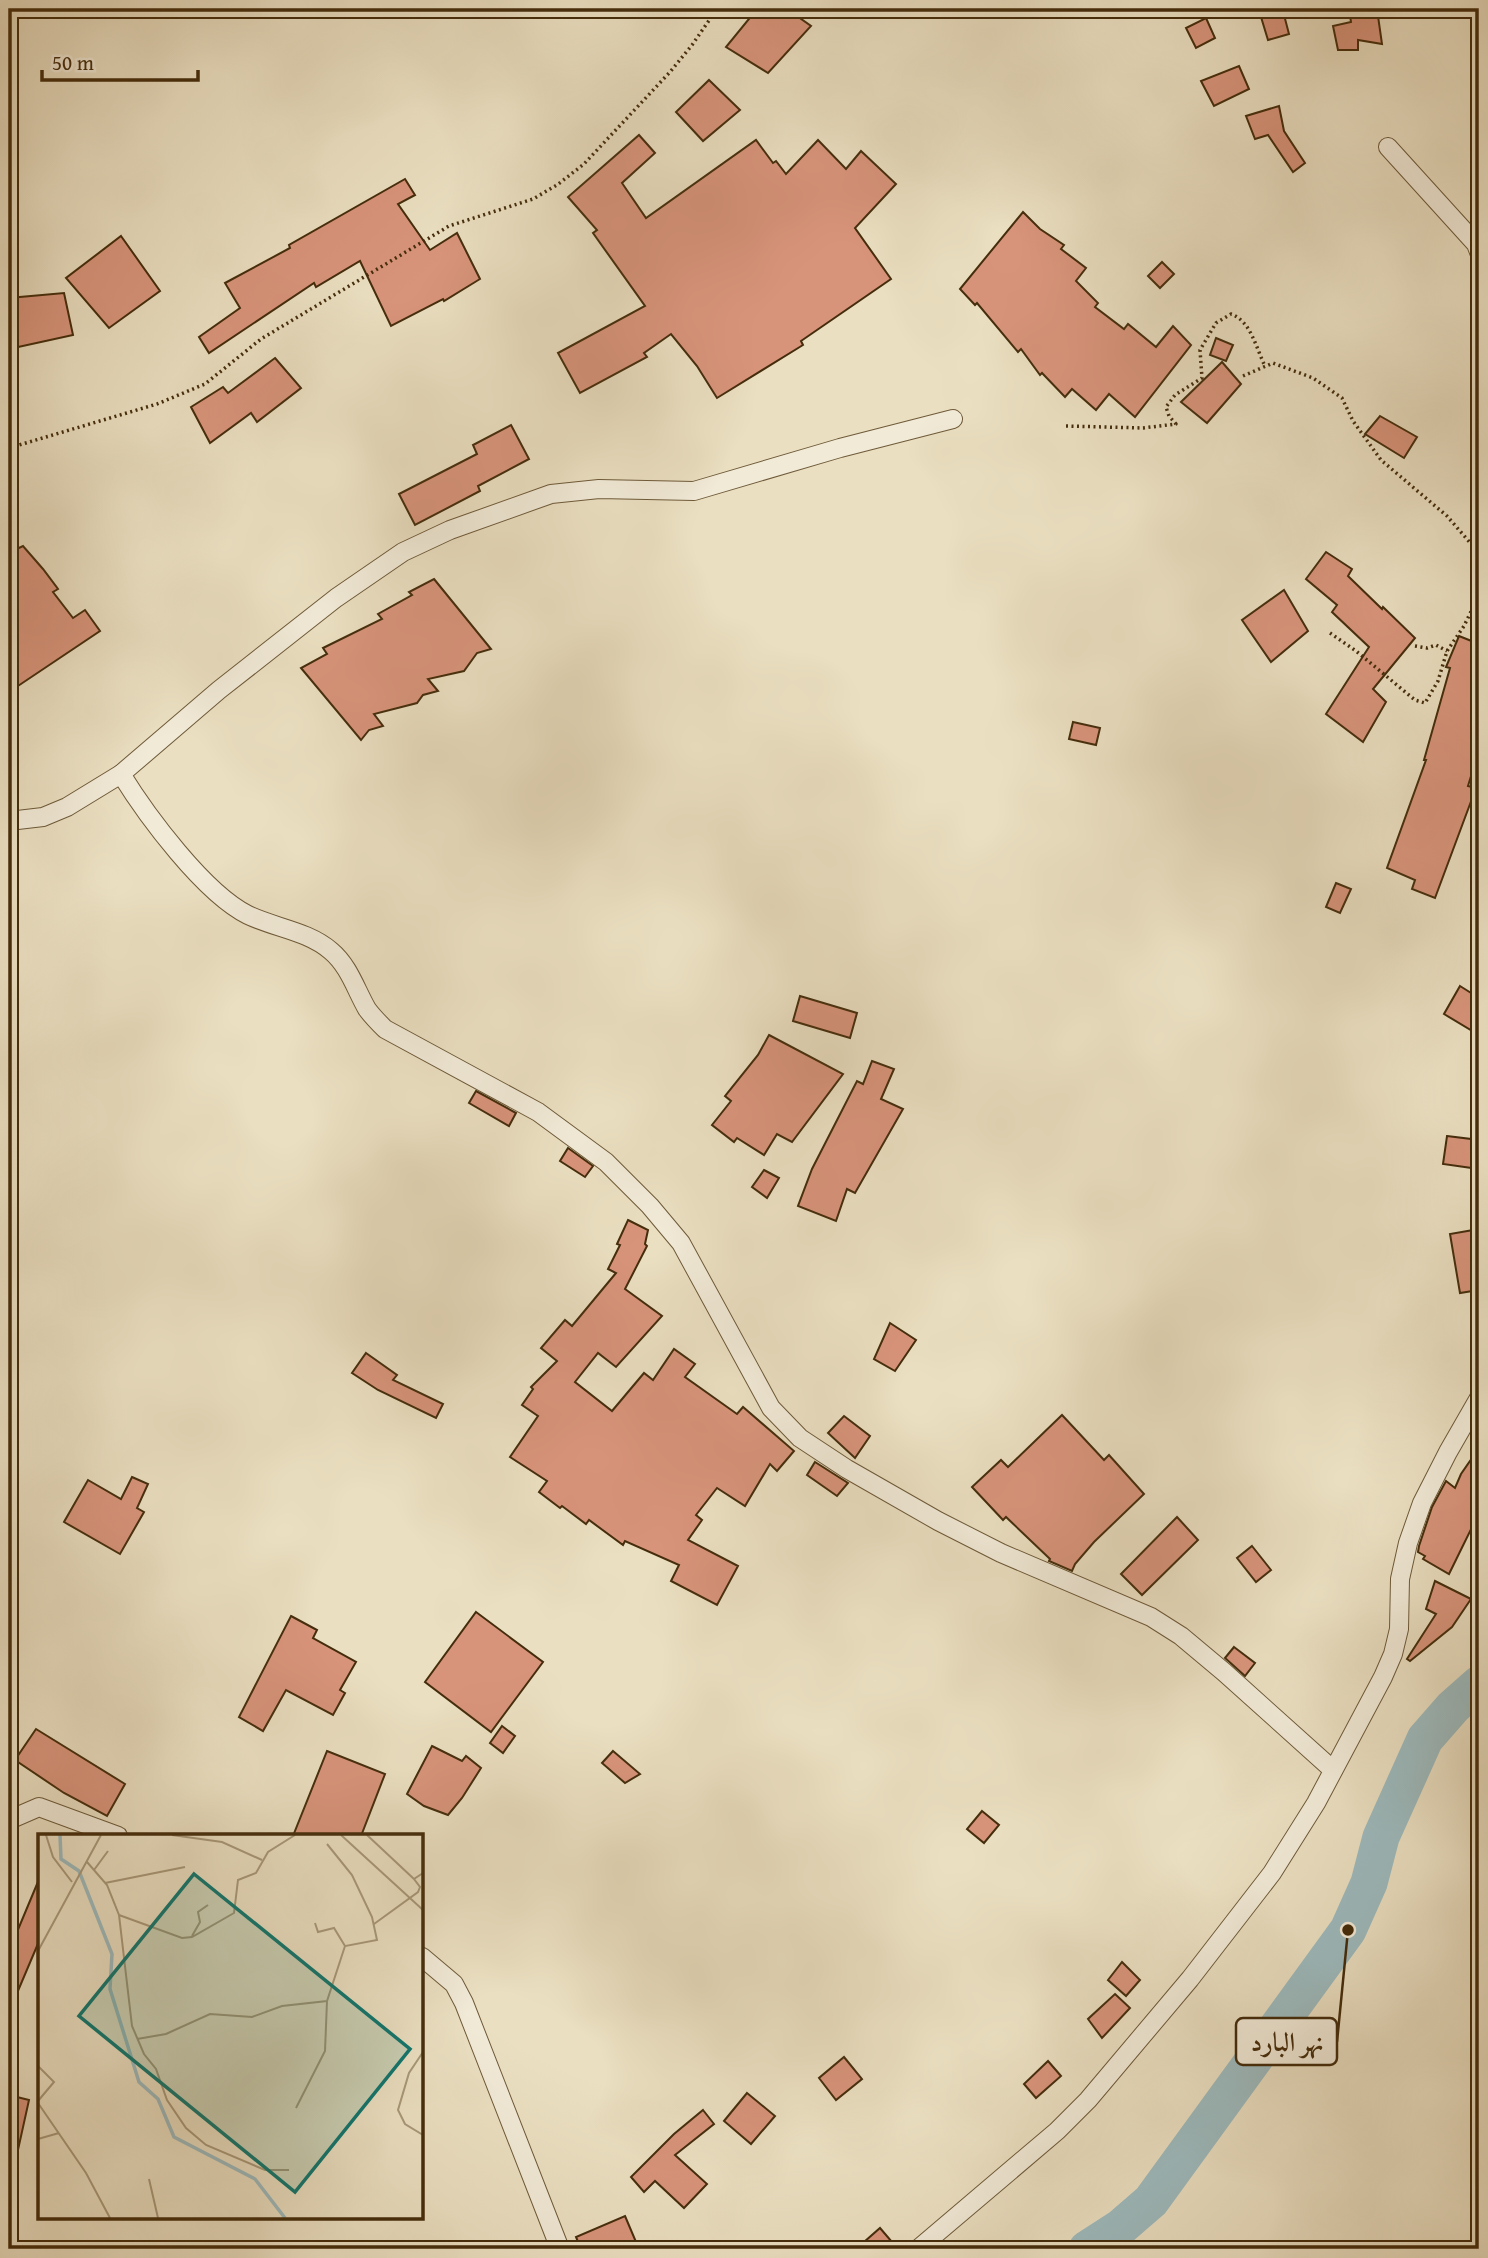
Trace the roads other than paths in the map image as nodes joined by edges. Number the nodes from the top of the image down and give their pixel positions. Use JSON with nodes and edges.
{"nodes":[{"id":1,"x":1388,"y":147,"type":"dead end"},
{"id":2,"x":1479,"y":252,"type":"edge"},
{"id":3,"x":953,"y":419,"type":"dead end"},
{"id":4,"x":121,"y":774,"type":"junction"},
{"id":5,"x":9,"y":821,"type":"edge"},
{"id":6,"x":1479,"y":1398,"type":"edge"},
{"id":7,"x":1333,"y":1770,"type":"junction"},
{"id":8,"x":9,"y":1820,"type":"edge"},
{"id":9,"x":113,"y":1834,"type":"edge"},
{"id":10,"x":424,"y":1959,"type":"edge"},
{"id":11,"x":560,"y":2249,"type":"edge"},
{"id":12,"x":918,"y":2249,"type":"edge"}],
"edges":[{"from":1,"to":2,"type":"street"},
{"from":3,"to":4,"type":"street"},
{"from":4,"to":5,"type":"street"},
{"from":4,"to":7,"type":"street"},
{"from":6,"to":7,"type":"street"},
{"from":7,"to":12,"type":"street"},
{"from":8,"to":9,"type":"street"},
{"from":10,"to":11,"type":"street"}]}
